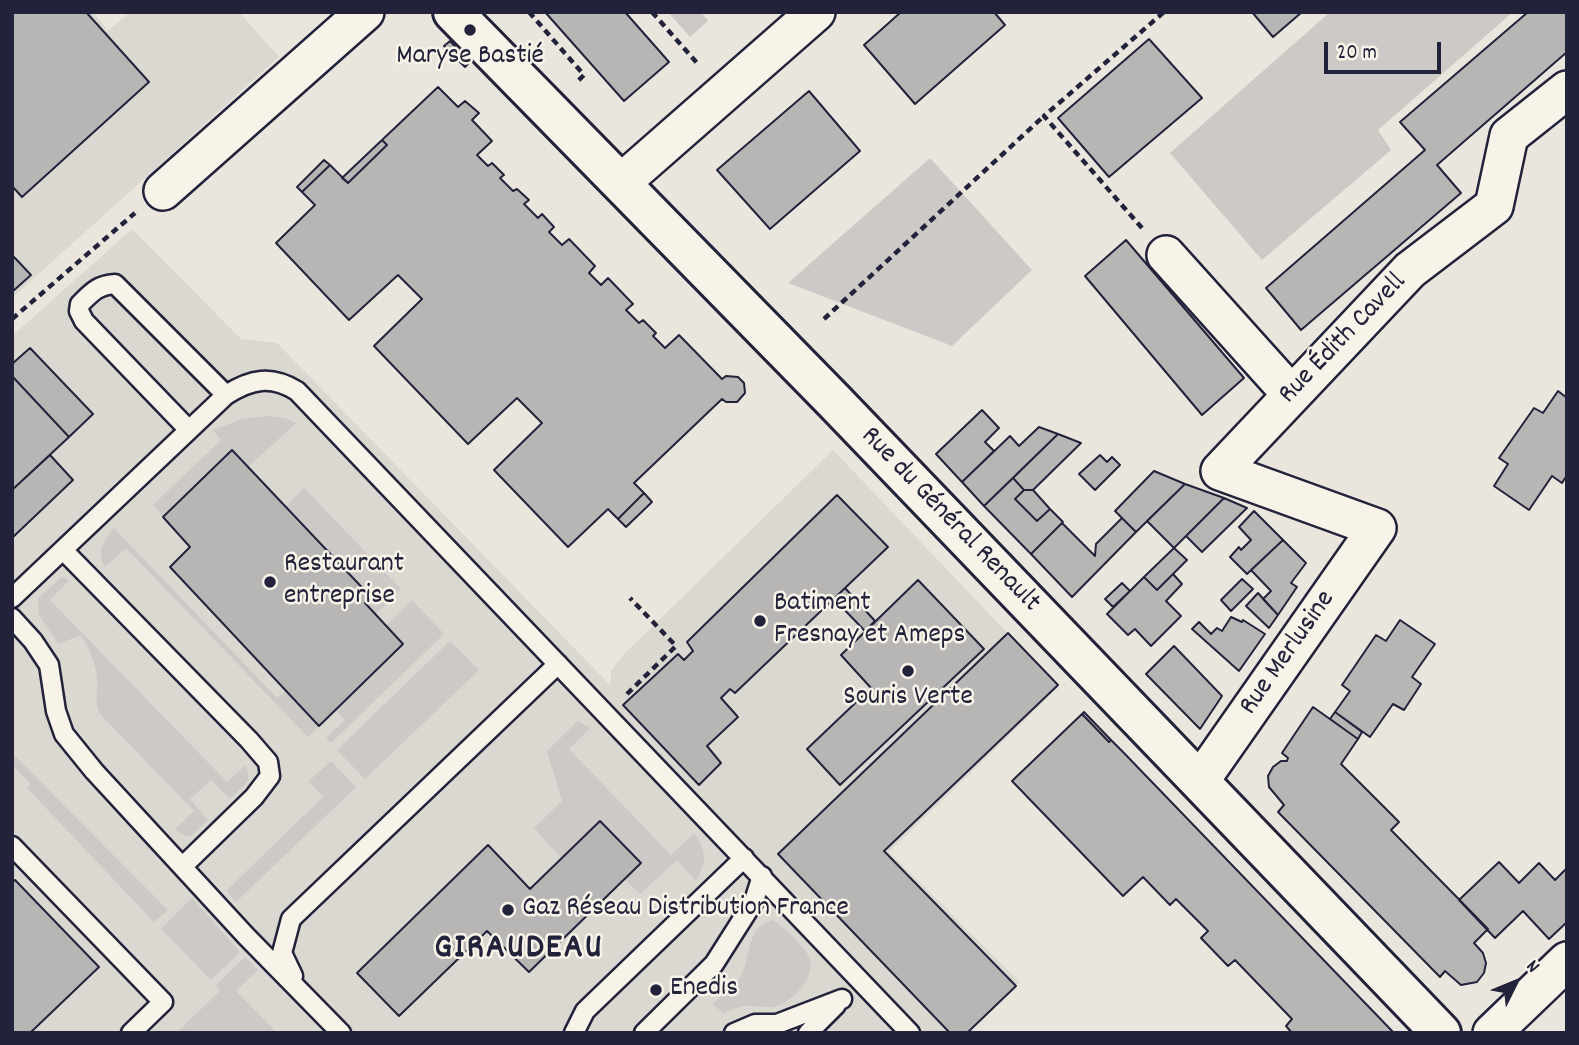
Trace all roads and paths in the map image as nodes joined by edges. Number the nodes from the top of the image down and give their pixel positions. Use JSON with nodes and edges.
{"nodes":[{"id":1,"x":365,"y":12,"type":"edge"},
{"id":2,"x":453,"y":12,"type":"edge"},
{"id":3,"x":529,"y":12,"type":"edge"},
{"id":4,"x":652,"y":12,"type":"edge"},
{"id":5,"x":1164,"y":12,"type":"edge"},
{"id":6,"x":803,"y":17,"type":"edge"},
{"id":7,"x":584,"y":75,"type":"dead end"},
{"id":8,"x":1567,"y":90,"type":"edge"},
{"id":9,"x":724,"y":92,"type":"junction"},
{"id":10,"x":1044,"y":116,"type":"junction"},
{"id":11,"x":621,"y":183,"type":"junction"},
{"id":12,"x":163,"y":191,"type":"joint"},
{"id":13,"x":1166,"y":255,"type":"joint"},
{"id":14,"x":12,"y":319,"type":"edge"},
{"id":15,"x":824,"y":319,"type":"dead end"},
{"id":16,"x":1291,"y":394,"type":"junction"},
{"id":17,"x":226,"y":395,"type":"junction"},
{"id":18,"x":189,"y":430,"type":"junction"},
{"id":19,"x":1377,"y":527,"type":"joint"},
{"id":20,"x":63,"y":550,"type":"junction"},
{"id":21,"x":12,"y":598,"type":"edge"},
{"id":22,"x":630,"y":598,"type":"dead end"},
{"id":23,"x":12,"y":618,"type":"edge"},
{"id":24,"x":558,"y":664,"type":"junction"},
{"id":25,"x":606,"y":715,"type":"junction"},
{"id":26,"x":1200,"y":781,"type":"junction"},
{"id":27,"x":12,"y":846,"type":"edge"},
{"id":28,"x":744,"y":858,"type":"junction"},
{"id":29,"x":183,"y":866,"type":"junction"},
{"id":30,"x":762,"y":876,"type":"junction"},
{"id":31,"x":1567,"y":961,"type":"edge"},
{"id":32,"x":860,"y":981,"type":"junction"},
{"id":33,"x":303,"y":994,"type":"junction"},
{"id":34,"x":842,"y":999,"type":"junction"},
{"id":35,"x":131,"y":1033,"type":"edge"},
{"id":36,"x":341,"y":1033,"type":"edge"},
{"id":37,"x":575,"y":1033,"type":"edge"},
{"id":38,"x":644,"y":1033,"type":"edge"},
{"id":39,"x":734,"y":1033,"type":"edge"},
{"id":40,"x":808,"y":1033,"type":"edge"},
{"id":41,"x":910,"y":1033,"type":"edge"},
{"id":42,"x":1441,"y":1033,"type":"edge"},
{"id":43,"x":1492,"y":1033,"type":"edge"}],
"edges":[{"from":1,"to":12,"type":"street"},
{"from":2,"to":11,"type":"street","name":"Rue du Général Renault"},
{"from":3,"to":7,"type":"path"},
{"from":4,"to":9,"type":"path"},
{"from":5,"to":10,"type":"path"},
{"from":6,"to":9,"type":"street"},
{"from":8,"to":16,"type":"street","name":"Rue Édith Cavell"},
{"from":9,"to":11,"type":"street"},
{"from":10,"to":13,"type":"path"},
{"from":10,"to":15,"type":"path"},
{"from":11,"to":26,"type":"street","name":"Rue du Général Renault"},
{"from":12,"to":14,"type":"path"},
{"from":13,"to":16,"type":"street"},
{"from":16,"to":19,"type":"street","name":"Rue Édith Cavell"},
{"from":17,"to":18,"type":"lane"},
{"from":17,"to":18,"type":"lane"},
{"from":17,"to":24,"type":"lane"},
{"from":18,"to":20,"type":"lane"},
{"from":19,"to":26,"type":"street","name":"Rue Merlusine"},
{"from":20,"to":21,"type":"lane"},
{"from":20,"to":29,"type":"lane"},
{"from":22,"to":25,"type":"path"},
{"from":23,"to":29,"type":"lane"},
{"from":24,"to":25,"type":"lane"},
{"from":24,"to":33,"type":"lane"},
{"from":25,"to":28,"type":"lane"},
{"from":26,"to":42,"type":"street","name":"Rue du Général Renault"},
{"from":27,"to":35,"type":"lane"},
{"from":28,"to":30,"type":"lane"},
{"from":28,"to":37,"type":"lane"},
{"from":29,"to":33,"type":"lane"},
{"from":30,"to":32,"type":"lane"},
{"from":30,"to":38,"type":"lane"},
{"from":31,"to":43,"type":"street"},
{"from":32,"to":34,"type":"lane"},
{"from":32,"to":41,"type":"lane"},
{"from":33,"to":36,"type":"lane"},
{"from":34,"to":39,"type":"lane"},
{"from":34,"to":40,"type":"lane"}]}
